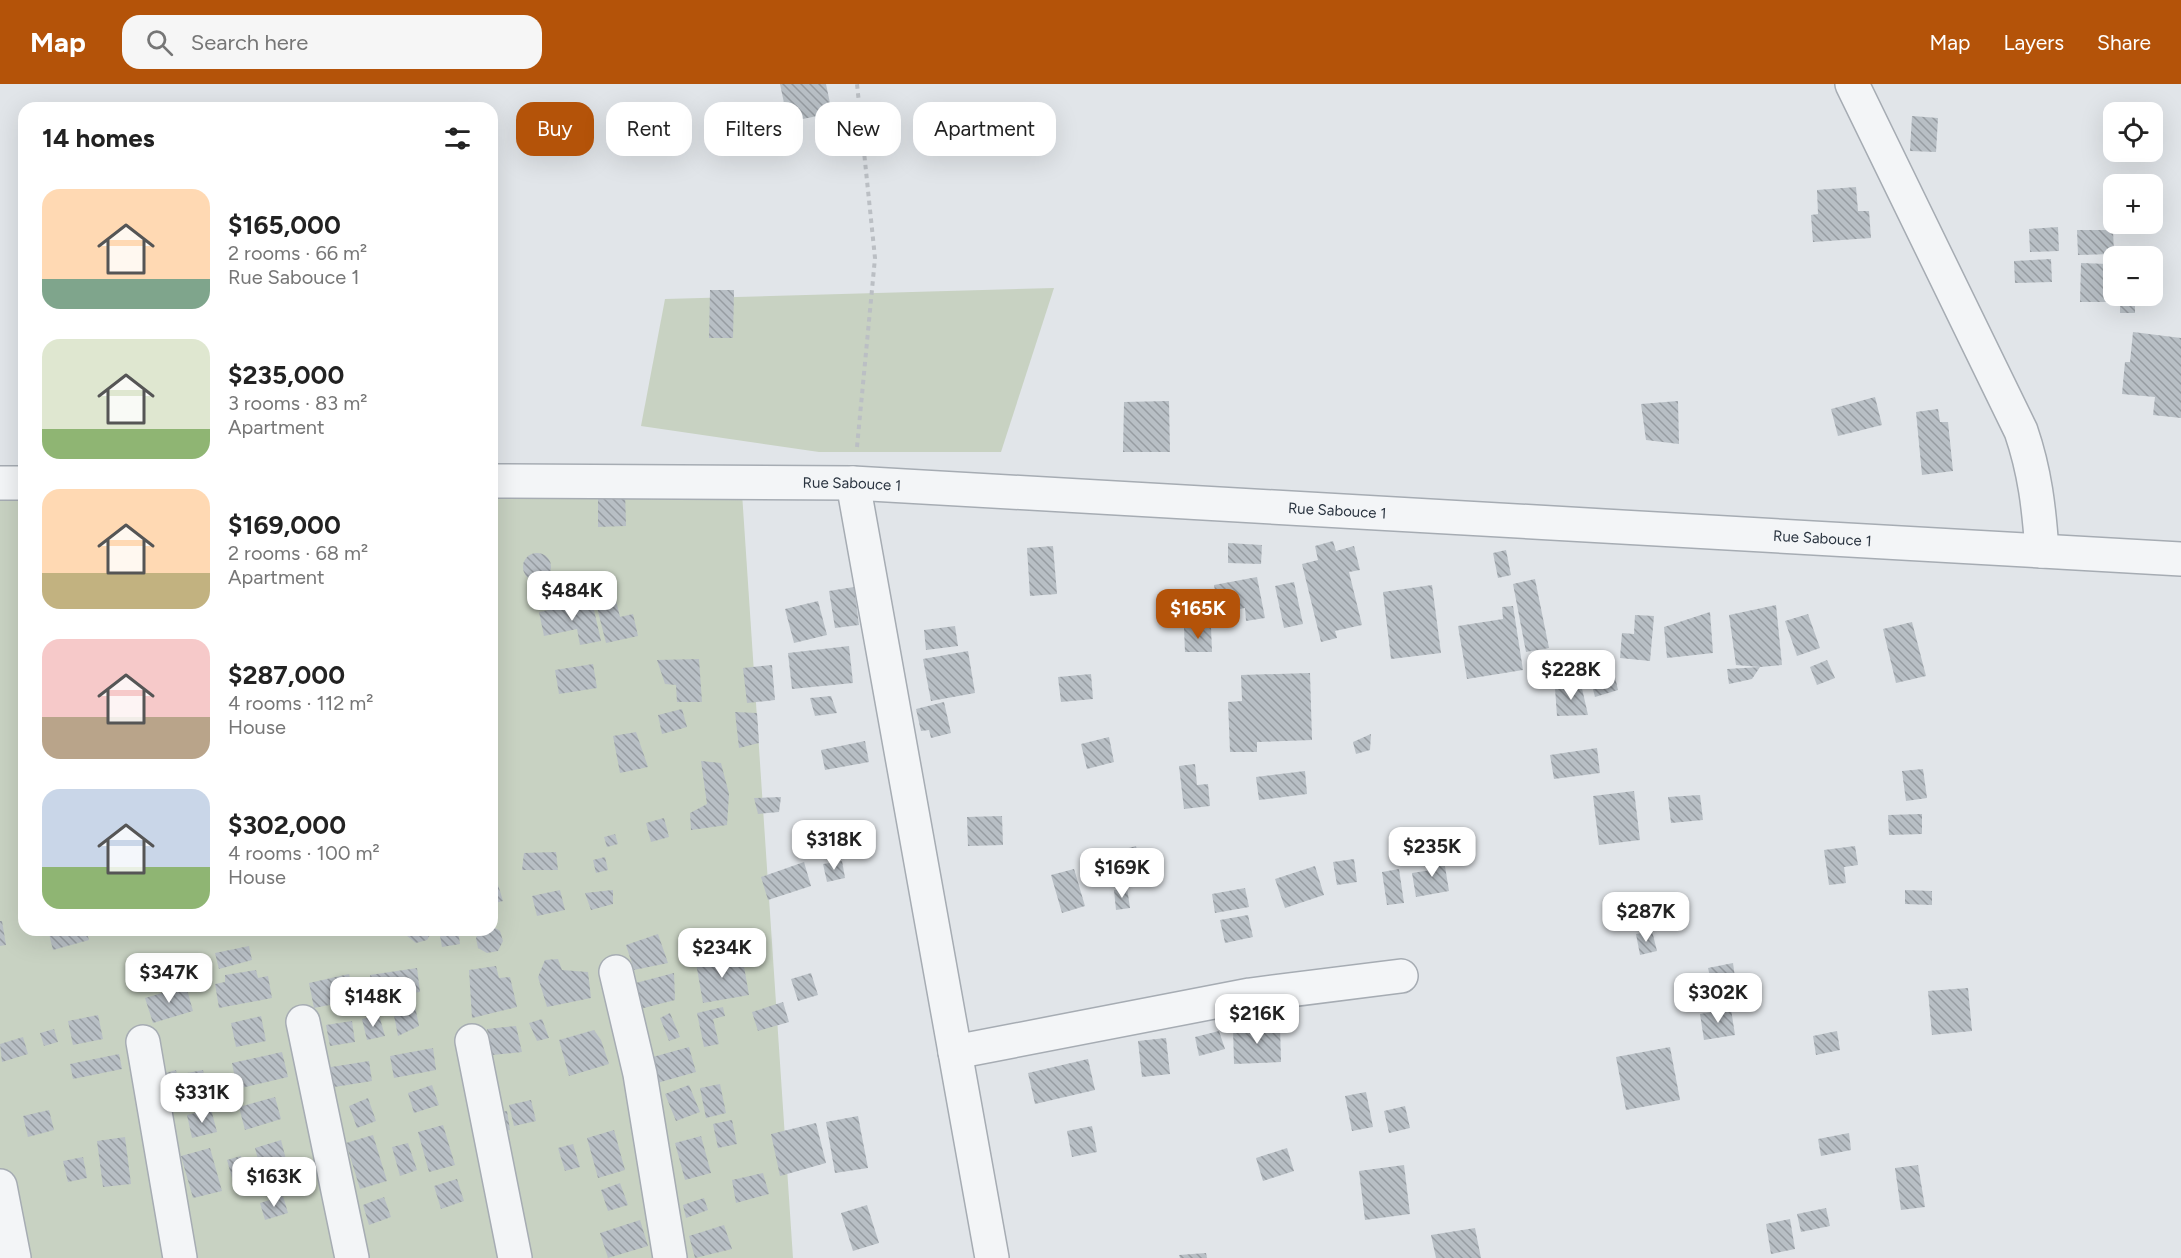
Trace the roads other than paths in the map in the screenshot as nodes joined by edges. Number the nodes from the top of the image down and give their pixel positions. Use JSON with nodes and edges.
{"nodes":[{"id":1,"x":1852,"y":84,"type":"edge"},
{"id":2,"x":498,"y":481,"type":"edge"},
{"id":3,"x":0,"y":483,"type":"edge"},
{"id":4,"x":18,"y":483,"type":"edge"},
{"id":5,"x":853,"y":483,"type":"junction"},
{"id":6,"x":2042,"y":551,"type":"junction"},
{"id":7,"x":2181,"y":559,"type":"edge"},
{"id":8,"x":616,"y":972,"type":"dead end"},
{"id":9,"x":1401,"y":975,"type":"dead end"},
{"id":10,"x":303,"y":1022,"type":"dead end"},
{"id":11,"x":472,"y":1041,"type":"dead end"},
{"id":12,"x":143,"y":1042,"type":"dead end"},
{"id":13,"x":955,"y":1052,"type":"junction"},
{"id":14,"x":0,"y":1186,"type":"edge"},
{"id":15,"x":14,"y":1258,"type":"edge"},
{"id":16,"x":180,"y":1258,"type":"edge"},
{"id":17,"x":352,"y":1258,"type":"edge"},
{"id":18,"x":515,"y":1258,"type":"edge"},
{"id":19,"x":670,"y":1258,"type":"edge"},
{"id":20,"x":992,"y":1258,"type":"edge"}],
"edges":[{"from":1,"to":6,"type":"street"},
{"from":2,"to":5,"type":"street","name":"Rue Sabouce 1"},
{"from":3,"to":4,"type":"street"},
{"from":5,"to":6,"type":"street","name":"Rue Sabouce 1"},
{"from":5,"to":13,"type":"street"},
{"from":6,"to":7,"type":"street","name":"Rue Sabouce 1"},
{"from":8,"to":19,"type":"street"},
{"from":9,"to":13,"type":"street"},
{"from":10,"to":17,"type":"street"},
{"from":11,"to":18,"type":"street"},
{"from":12,"to":16,"type":"street"},
{"from":13,"to":20,"type":"street"},
{"from":14,"to":15,"type":"street"}]}
